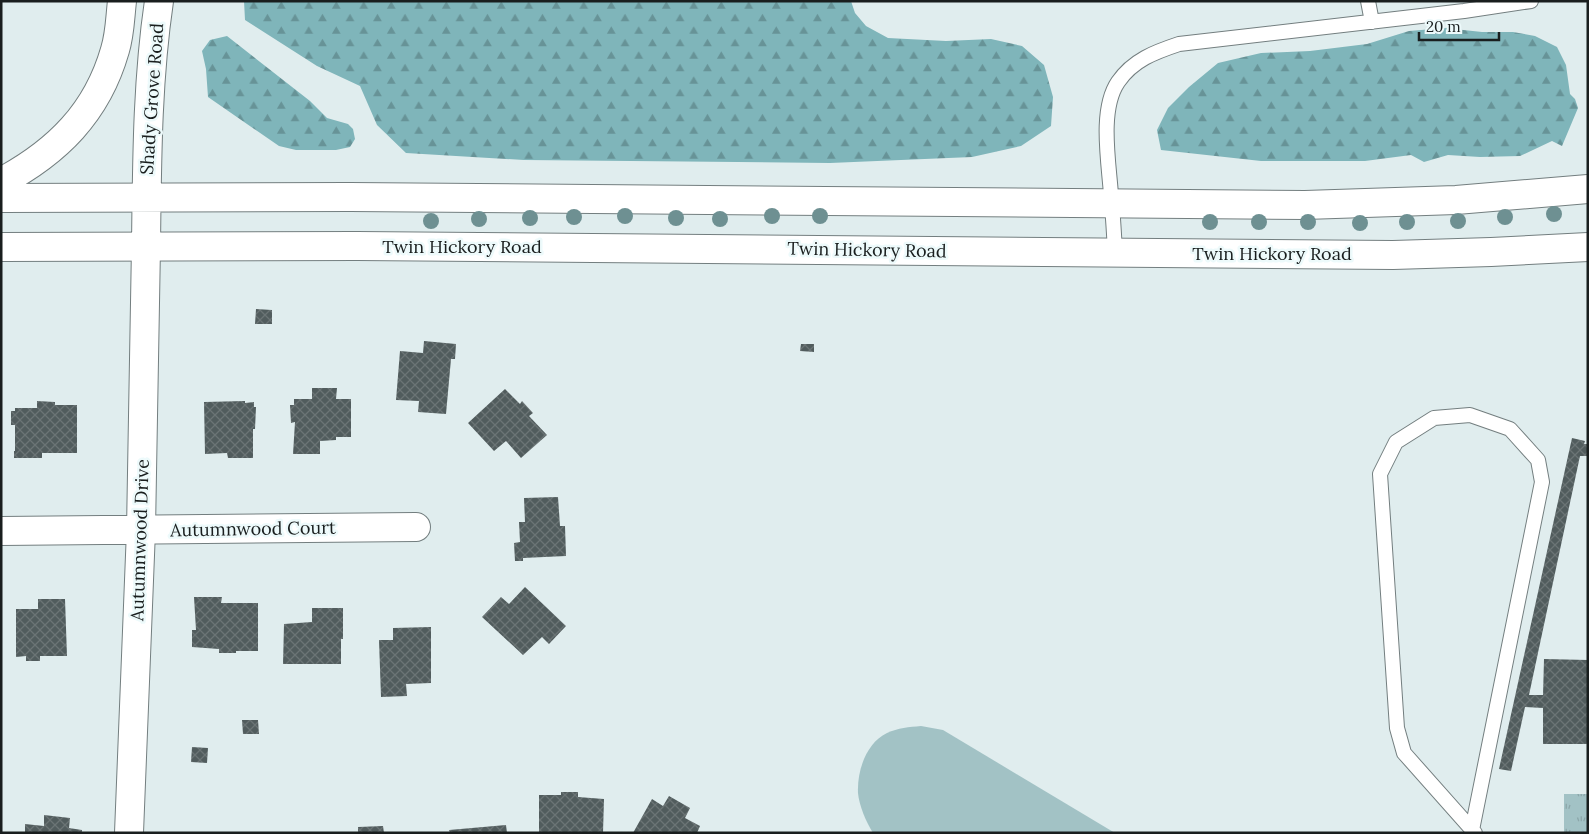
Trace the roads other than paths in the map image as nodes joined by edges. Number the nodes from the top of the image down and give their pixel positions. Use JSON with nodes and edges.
{"nodes":[{"id":1,"x":122,"y":1,"type":"edge"},
{"id":2,"x":159,"y":1,"type":"edge"},
{"id":3,"x":1368,"y":1,"type":"edge"},
{"id":4,"x":1531,"y":1,"type":"edge"},
{"id":5,"x":1463,"y":6,"type":"edge"},
{"id":6,"x":1372,"y":22,"type":"junction"},
{"id":7,"x":1,"y":182,"type":"edge"},
{"id":8,"x":1588,"y":189,"type":"edge"},
{"id":9,"x":147,"y":197,"type":"junction"},
{"id":10,"x":1,"y":198,"type":"edge"},
{"id":11,"x":1112,"y":203,"type":"junction"},
{"id":12,"x":146,"y":246,"type":"junction"},
{"id":13,"x":1588,"y":247,"type":"edge"},
{"id":14,"x":1,"y":248,"type":"edge"},
{"id":15,"x":1115,"y":252,"type":"junction"},
{"id":16,"x":416,"y":527,"type":"dead end"},
{"id":17,"x":141,"y":530,"type":"junction"},
{"id":18,"x":1,"y":531,"type":"edge"},
{"id":19,"x":1474,"y":831,"type":"edge"},
{"id":20,"x":129,"y":833,"type":"edge"}],
"edges":[{"from":1,"to":7,"type":"main road"},
{"from":2,"to":9,"type":"main road","name":"Shady Grove Road"},
{"from":3,"to":6,"type":"lane"},
{"from":4,"to":5,"type":"lane"},
{"from":5,"to":6,"type":"lane"},
{"from":6,"to":11,"type":"lane"},
{"from":8,"to":11,"type":"main road"},
{"from":9,"to":10,"type":"main road","name":"Shady Grove Road"},
{"from":9,"to":11,"type":"main road"},
{"from":9,"to":12,"type":"main road","name":"Shady Grove Road"},
{"from":11,"to":15,"type":"lane"},
{"from":12,"to":14,"type":"main road"},
{"from":12,"to":15,"type":"main road","name":"Twin Hickory Road"},
{"from":12,"to":17,"type":"main road","name":"Autumnwood Drive"},
{"from":13,"to":15,"type":"main road","name":"Twin Hickory Road"},
{"from":16,"to":17,"type":"main road","name":"Autumnwood Court"},
{"from":17,"to":18,"type":"main road","name":"Autumnwood Court"},
{"from":17,"to":20,"type":"main road","name":"Autumnwood Drive"},
{"from":19,"to":19,"type":"lane"}]}
